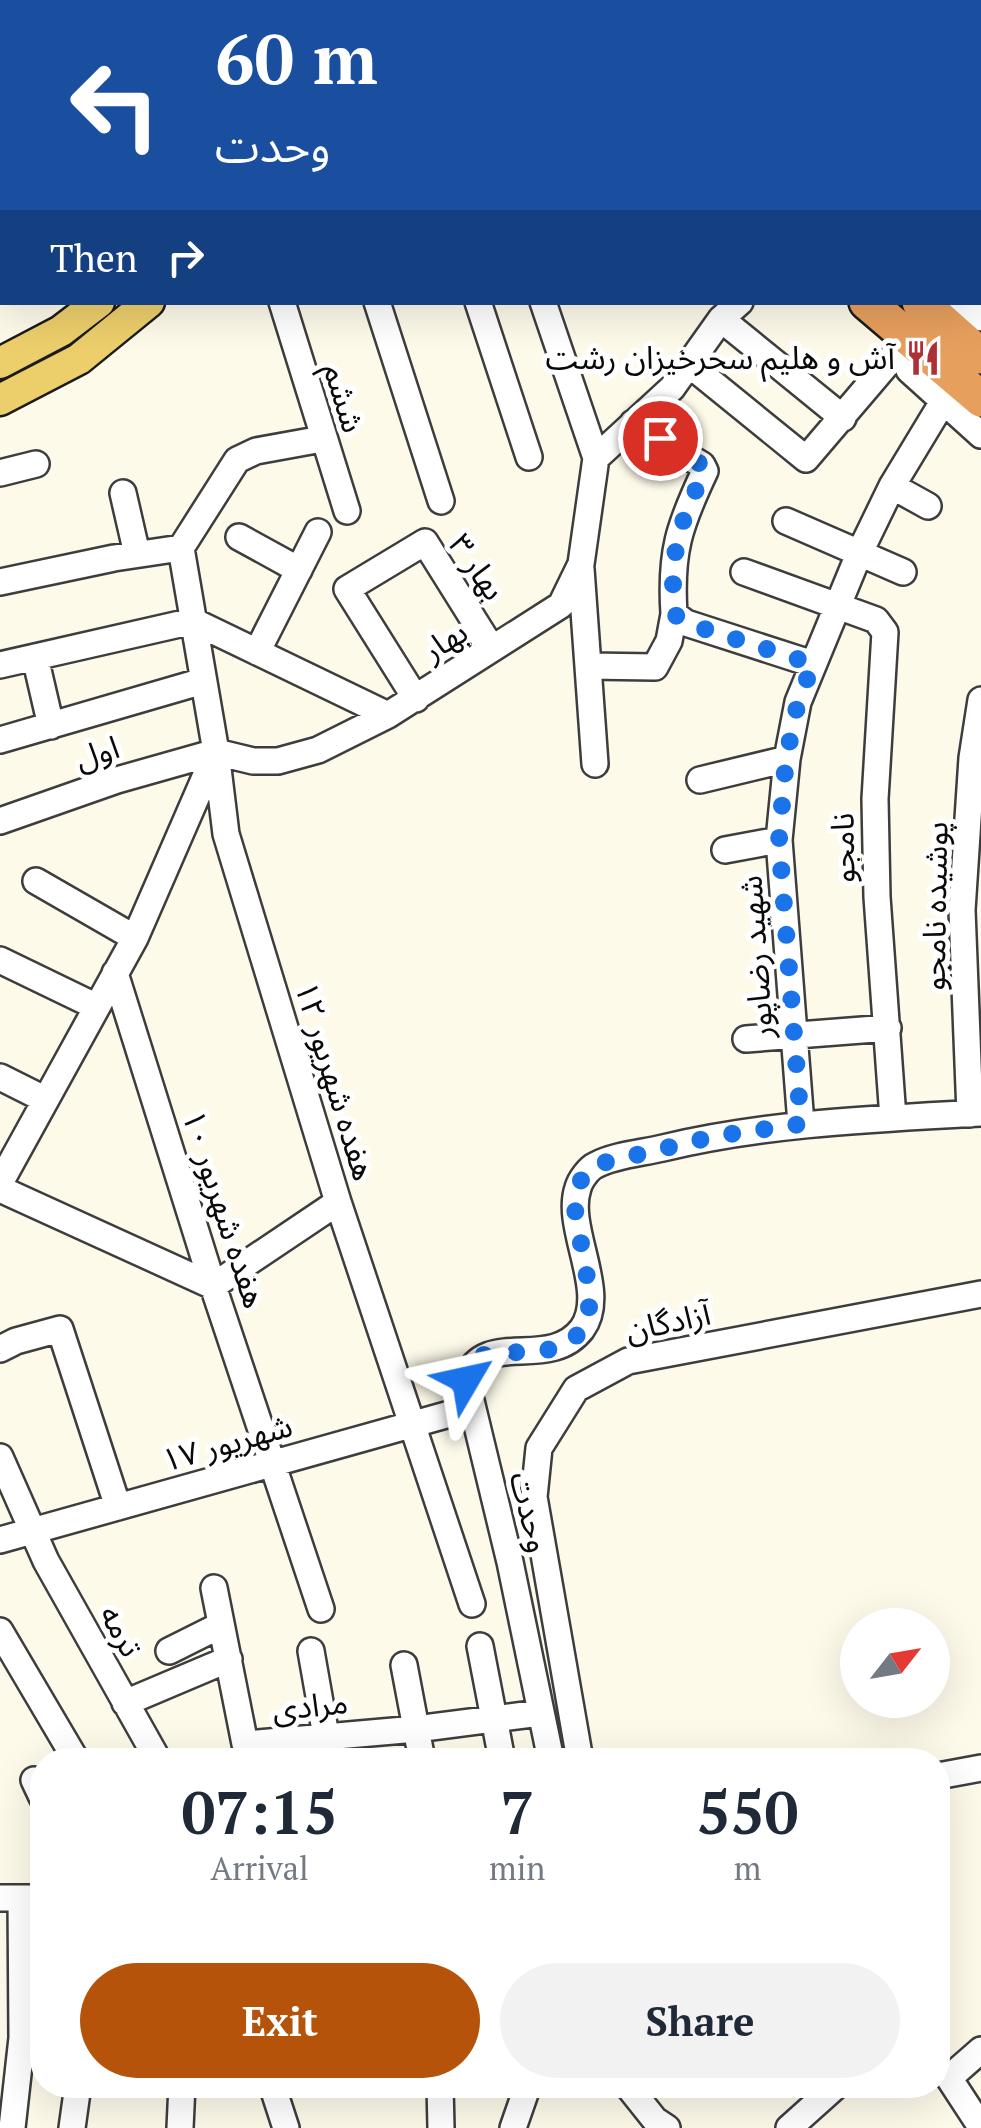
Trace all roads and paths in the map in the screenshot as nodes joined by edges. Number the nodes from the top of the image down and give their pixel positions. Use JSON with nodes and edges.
{"nodes":[{"id":1,"x":95,"y":305,"type":"edge"},
{"id":2,"x":145,"y":305,"type":"edge"},
{"id":3,"x":283,"y":305,"type":"edge"},
{"id":4,"x":378,"y":305,"type":"edge"},
{"id":5,"x":479,"y":305,"type":"edge"},
{"id":6,"x":544,"y":305,"type":"edge"},
{"id":7,"x":872,"y":305,"type":"edge"},
{"id":8,"x":927,"y":305,"type":"edge"},
{"id":9,"x":731,"y":311,"type":"edge"},
{"id":10,"x":973,"y":326,"type":"edge"},
{"id":11,"x":910,"y":337,"type":"junction"},
{"id":12,"x":0,"y":363,"type":"edge"},
{"id":13,"x":689,"y":364,"type":"junction"},
{"id":14,"x":981,"y":399,"type":"edge"},
{"id":15,"x":0,"y":400,"type":"edge"},
{"id":16,"x":944,"y":400,"type":"junction"},
{"id":17,"x":843,"y":418,"type":"junction"},
{"id":18,"x":633,"y":424,"type":"junction"},
{"id":19,"x":981,"y":436,"type":"edge"},
{"id":20,"x":322,"y":439,"type":"junction"},
{"id":21,"x":529,"y":457,"type":"dead end"},
{"id":22,"x":596,"y":458,"type":"junction"},
{"id":23,"x":36,"y":464,"type":"dead end"},
{"id":24,"x":0,"y":473,"type":"edge"},
{"id":25,"x":892,"y":486,"type":"junction"},
{"id":26,"x":123,"y":492,"type":"dead end"},
{"id":27,"x":442,"y":501,"type":"dead end"},
{"id":28,"x":928,"y":506,"type":"dead end"},
{"id":29,"x":347,"y":511,"type":"dead end"},
{"id":30,"x":786,"y":521,"type":"dead end"},
{"id":31,"x":318,"y":532,"type":"dead end"},
{"id":32,"x":239,"y":537,"type":"dead end"},
{"id":33,"x":181,"y":548,"type":"junction"},
{"id":34,"x":138,"y":554,"type":"junction"},
{"id":35,"x":859,"y":554,"type":"junction"},
{"id":36,"x":581,"y":564,"type":"junction"},
{"id":37,"x":299,"y":570,"type":"junction"},
{"id":38,"x":744,"y":572,"type":"dead end"},
{"id":39,"x":903,"y":572,"type":"dead end"},
{"id":40,"x":1,"y":578,"type":"edge"},
{"id":41,"x":837,"y":605,"type":"junction"},
{"id":42,"x":674,"y":614,"type":"junction"},
{"id":43,"x":193,"y":621,"type":"junction"},
{"id":44,"x":492,"y":649,"type":"junction"},
{"id":45,"x":257,"y":652,"type":"junction"},
{"id":46,"x":35,"y":657,"type":"junction"},
{"id":47,"x":813,"y":664,"type":"junction"},
{"id":48,"x":0,"y":665,"type":"edge"},
{"id":49,"x":588,"y":666,"type":"junction"},
{"id":50,"x":203,"y":681,"type":"junction"},
{"id":51,"x":416,"y":698,"type":"junction"},
{"id":52,"x":981,"y":700,"type":"edge"},
{"id":53,"x":388,"y":715,"type":"junction"},
{"id":54,"x":50,"y":726,"type":"junction"},
{"id":55,"x":0,"y":740,"type":"edge"},
{"id":56,"x":216,"y":752,"type":"junction"},
{"id":57,"x":976,"y":758,"type":"edge"},
{"id":58,"x":786,"y":759,"type":"junction"},
{"id":59,"x":595,"y":764,"type":"dead end"},
{"id":60,"x":700,"y":780,"type":"dead end"},
{"id":61,"x":0,"y":821,"type":"edge"},
{"id":62,"x":779,"y":840,"type":"junction"},
{"id":63,"x":974,"y":848,"type":"edge"},
{"id":64,"x":725,"y":850,"type":"dead end"},
{"id":65,"x":36,"y":881,"type":"dead end"},
{"id":66,"x":135,"y":938,"type":"junction"},
{"id":67,"x":0,"y":960,"type":"edge"},
{"id":68,"x":115,"y":973,"type":"junction"},
{"id":69,"x":95,"y":1006,"type":"junction"},
{"id":70,"x":888,"y":1028,"type":"junction"},
{"id":71,"x":794,"y":1038,"type":"junction"},
{"id":72,"x":746,"y":1039,"type":"dead end"},
{"id":73,"x":0,"y":1078,"type":"edge"},
{"id":74,"x":44,"y":1099,"type":"junction"},
{"id":75,"x":976,"y":1113,"type":"edge"},
{"id":76,"x":894,"y":1118,"type":"junction"},
{"id":77,"x":801,"y":1124,"type":"junction"},
{"id":78,"x":0,"y":1186,"type":"edge"},
{"id":79,"x":338,"y":1202,"type":"junction"},
{"id":80,"x":213,"y":1286,"type":"junction"},
{"id":81,"x":981,"y":1294,"type":"edge"},
{"id":82,"x":0,"y":1349,"type":"edge"},
{"id":83,"x":471,"y":1408,"type":"junction"},
{"id":84,"x":413,"y":1425,"type":"junction"},
{"id":85,"x":0,"y":1457,"type":"edge"},
{"id":86,"x":272,"y":1464,"type":"junction"},
{"id":87,"x":118,"y":1507,"type":"junction"},
{"id":88,"x":32,"y":1532,"type":"junction"},
{"id":89,"x":0,"y":1540,"type":"edge"},
{"id":90,"x":214,"y":1588,"type":"dead end"},
{"id":91,"x":472,"y":1604,"type":"dead end"},
{"id":92,"x":321,"y":1609,"type":"dead end"},
{"id":93,"x":221,"y":1625,"type":"junction"},
{"id":94,"x":0,"y":1631,"type":"edge"},
{"id":95,"x":480,"y":1646,"type":"dead end"},
{"id":96,"x":312,"y":1650,"type":"dead end"},
{"id":97,"x":169,"y":1651,"type":"dead end"},
{"id":98,"x":229,"y":1659,"type":"junction"},
{"id":99,"x":404,"y":1666,"type":"dead end"},
{"id":100,"x":125,"y":1704,"type":"junction"},
{"id":101,"x":540,"y":1714,"type":"junction"},
{"id":102,"x":494,"y":1719,"type":"junction"},
{"id":103,"x":416,"y":1729,"type":"junction"},
{"id":104,"x":326,"y":1736,"type":"junction"},
{"id":105,"x":69,"y":1748,"type":"edge"},
{"id":106,"x":151,"y":1748,"type":"edge"},
{"id":107,"x":274,"y":1748,"type":"edge"},
{"id":108,"x":295,"y":1748,"type":"edge"},
{"id":109,"x":420,"y":1748,"type":"edge"},
{"id":110,"x":500,"y":1748,"type":"edge"},
{"id":111,"x":548,"y":1748,"type":"edge"},
{"id":112,"x":578,"y":1748,"type":"edge"},
{"id":113,"x":981,"y":1768,"type":"edge"},
{"id":114,"x":950,"y":1774,"type":"edge"},
{"id":115,"x":21,"y":1898,"type":"edge"},
{"id":116,"x":981,"y":2050,"type":"edge"},
{"id":117,"x":950,"y":2065,"type":"edge"},
{"id":118,"x":950,"y":2078,"type":"edge"},
{"id":119,"x":76,"y":2098,"type":"edge"},
{"id":120,"x":181,"y":2098,"type":"edge"},
{"id":121,"x":276,"y":2098,"type":"edge"},
{"id":122,"x":440,"y":2098,"type":"edge"},
{"id":123,"x":523,"y":2098,"type":"edge"},
{"id":124,"x":637,"y":2098,"type":"edge"},
{"id":125,"x":822,"y":2098,"type":"edge"},
{"id":126,"x":981,"y":2127,"type":"edge"},
{"id":127,"x":12,"y":2128,"type":"edge"},
{"id":128,"x":72,"y":2128,"type":"edge"},
{"id":129,"x":180,"y":2128,"type":"edge"},
{"id":130,"x":286,"y":2128,"type":"edge"},
{"id":131,"x":441,"y":2128,"type":"edge"},
{"id":132,"x":513,"y":2128,"type":"edge"},
{"id":133,"x":667,"y":2128,"type":"edge"},
{"id":134,"x":789,"y":2128,"type":"edge"}],
"edges":[{"from":1,"to":12,"type":"main road"},
{"from":2,"to":15,"type":"main road"},
{"from":3,"to":20,"type":"street","name":"ششم"},
{"from":4,"to":27,"type":"street"},
{"from":5,"to":21,"type":"street"},
{"from":6,"to":22,"type":"street"},
{"from":7,"to":11,"type":"highway"},
{"from":8,"to":10,"type":"highway"},
{"from":9,"to":13,"type":"street"},
{"from":9,"to":17,"type":"street"},
{"from":11,"to":14,"type":"highway"},
{"from":11,"to":16,"type":"street"},
{"from":11,"to":17,"type":"street"},
{"from":13,"to":17,"type":"street"},
{"from":13,"to":18,"type":"street"},
{"from":16,"to":19,"type":"street"},
{"from":16,"to":25,"type":"street","name":"شهید رضاپور"},
{"from":18,"to":22,"type":"street"},
{"from":18,"to":42,"type":"street"},
{"from":20,"to":29,"type":"street","name":"ششم"},
{"from":20,"to":33,"type":"street"},
{"from":22,"to":36,"type":"street","name":"بهار"},
{"from":23,"to":24,"type":"street"},
{"from":25,"to":28,"type":"street"},
{"from":25,"to":35,"type":"street","name":"شهید رضاپور"},
{"from":26,"to":34,"type":"street"},
{"from":30,"to":35,"type":"street"},
{"from":31,"to":37,"type":"street"},
{"from":32,"to":37,"type":"street"},
{"from":33,"to":34,"type":"street"},
{"from":33,"to":43,"type":"street","name":"هفده شهریور ۱۲"},
{"from":34,"to":40,"type":"street"},
{"from":35,"to":39,"type":"street"},
{"from":35,"to":41,"type":"street","name":"شهید رضاپور"},
{"from":36,"to":44,"type":"street","name":"بهار"},
{"from":36,"to":49,"type":"street"},
{"from":37,"to":45,"type":"street"},
{"from":38,"to":41,"type":"street"},
{"from":41,"to":47,"type":"street","name":"شهید رضاپور"},
{"from":41,"to":70,"type":"street","name":"نامجو"},
{"from":42,"to":47,"type":"street"},
{"from":42,"to":49,"type":"street"},
{"from":43,"to":45,"type":"street"},
{"from":43,"to":46,"type":"street"},
{"from":43,"to":50,"type":"street","name":"هفده شهریور ۱۲"},
{"from":44,"to":51,"type":"street","name":"بهار"},
{"from":44,"to":51,"type":"street","name":"بهار ۳"},
{"from":45,"to":53,"type":"street"},
{"from":46,"to":48,"type":"street"},
{"from":46,"to":54,"type":"street"},
{"from":47,"to":58,"type":"street","name":"شهید رضاپور"},
{"from":49,"to":59,"type":"street"},
{"from":50,"to":54,"type":"street"},
{"from":50,"to":56,"type":"street","name":"هفده شهریور ۱۲"},
{"from":51,"to":53,"type":"street","name":"بهار"},
{"from":52,"to":57,"type":"street","name":"پوشیده نامجو"},
{"from":53,"to":56,"type":"street","name":"بهار"},
{"from":54,"to":55,"type":"street"},
{"from":56,"to":61,"type":"street","name":"اول"},
{"from":56,"to":66,"type":"street"},
{"from":56,"to":79,"type":"street","name":"هفده شهریور ۱۲"},
{"from":57,"to":63,"type":"street","name":"پوشیده نامجو"},
{"from":58,"to":60,"type":"street"},
{"from":58,"to":62,"type":"street","name":"شهید رضاپور"},
{"from":62,"to":64,"type":"street"},
{"from":62,"to":71,"type":"street","name":"شهید رضاپور"},
{"from":63,"to":75,"type":"street","name":"پوشیده نامجو"},
{"from":65,"to":66,"type":"street"},
{"from":66,"to":68,"type":"street"},
{"from":67,"to":69,"type":"street"},
{"from":68,"to":69,"type":"street"},
{"from":68,"to":80,"type":"street","name":"هفده شهریور ۱۰"},
{"from":69,"to":74,"type":"street"},
{"from":70,"to":71,"type":"street"},
{"from":70,"to":76,"type":"street","name":"نامجو"},
{"from":71,"to":72,"type":"street"},
{"from":71,"to":77,"type":"street","name":"شهید رضاپور"},
{"from":73,"to":74,"type":"street"},
{"from":74,"to":78,"type":"street"},
{"from":75,"to":76,"type":"street","name":"وحدت"},
{"from":76,"to":77,"type":"street","name":"وحدت"},
{"from":77,"to":83,"type":"street","name":"وحدت"},
{"from":78,"to":80,"type":"street"},
{"from":79,"to":80,"type":"street"},
{"from":79,"to":84,"type":"street","name":"هفده شهریور ۱۲"},
{"from":80,"to":86,"type":"street","name":"هفده شهریور ۱۰"},
{"from":81,"to":112,"type":"street","name":"آزادگان"},
{"from":82,"to":87,"type":"street"},
{"from":83,"to":84,"type":"street","name":"۱۷ شهریور"},
{"from":83,"to":101,"type":"street","name":"وحدت"},
{"from":84,"to":86,"type":"street","name":"۱۷ شهریور"},
{"from":84,"to":91,"type":"street","name":"هفده شهریور ۱۲"},
{"from":85,"to":88,"type":"street","name":"ترمه"},
{"from":86,"to":87,"type":"street","name":"۱۷ شهریور"},
{"from":86,"to":92,"type":"street","name":"هفده شهریور ۱۰"},
{"from":87,"to":88,"type":"street","name":"۱۷ شهریور"},
{"from":88,"to":89,"type":"street","name":"۱۷ شهریور"},
{"from":88,"to":100,"type":"street","name":"ترمه"},
{"from":90,"to":93,"type":"street","name":"مرادی"},
{"from":93,"to":97,"type":"street"},
{"from":93,"to":98,"type":"street","name":"مرادی"},
{"from":94,"to":105,"type":"street"},
{"from":95,"to":102,"type":"street"},
{"from":96,"to":104,"type":"street"},
{"from":98,"to":100,"type":"street"},
{"from":98,"to":107,"type":"street","name":"مرادی"},
{"from":99,"to":103,"type":"street"},
{"from":100,"to":106,"type":"street","name":"ترمه"},
{"from":101,"to":102,"type":"street","name":"مرادی"},
{"from":101,"to":111,"type":"street","name":"وحدت"},
{"from":102,"to":103,"type":"street","name":"مرادی"},
{"from":102,"to":110,"type":"street"},
{"from":103,"to":104,"type":"street","name":"مرادی"},
{"from":103,"to":109,"type":"street"},
{"from":104,"to":108,"type":"street","name":"مرادی"},
{"from":113,"to":114,"type":"street"},
{"from":115,"to":127,"type":"street"},
{"from":116,"to":117,"type":"street"},
{"from":118,"to":126,"type":"street"},
{"from":119,"to":128,"type":"street"},
{"from":120,"to":129,"type":"street"},
{"from":121,"to":130,"type":"street"},
{"from":122,"to":131,"type":"street"},
{"from":123,"to":132,"type":"street"},
{"from":124,"to":133,"type":"street"},
{"from":125,"to":134,"type":"street"}]}
